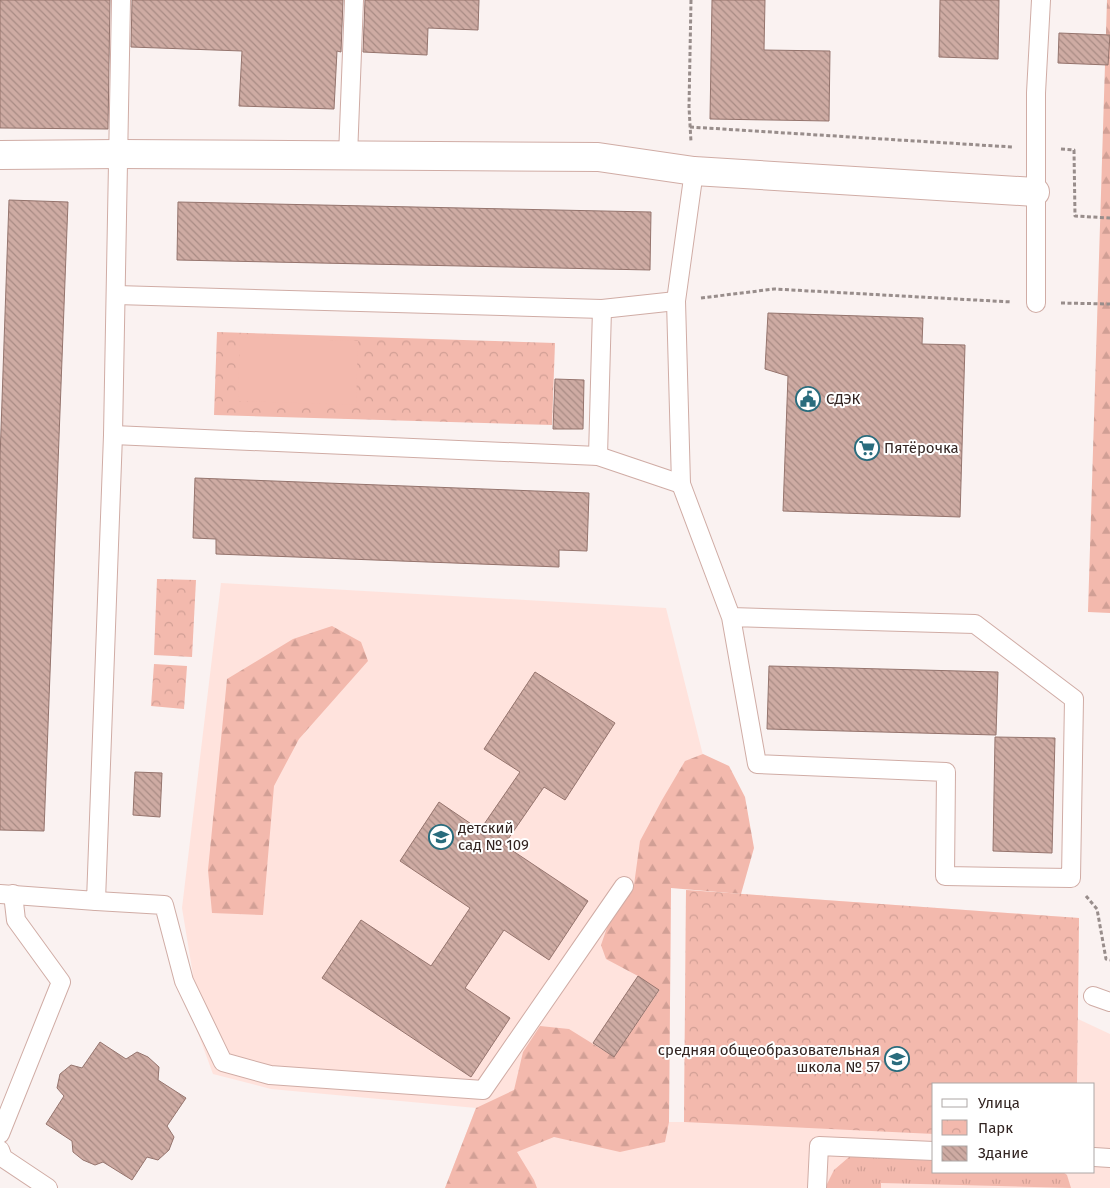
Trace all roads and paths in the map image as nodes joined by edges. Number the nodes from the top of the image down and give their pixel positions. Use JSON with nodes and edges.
{"nodes":[{"id":1,"x":121,"y":0,"type":"edge"},
{"id":2,"x":354,"y":0,"type":"edge"},
{"id":3,"x":691,"y":0,"type":"edge"},
{"id":4,"x":1041,"y":0,"type":"edge"},
{"id":5,"x":690,"y":127,"type":"junction"},
{"id":6,"x":1036,"y":148,"type":"junction"},
{"id":7,"x":120,"y":154,"type":"junction"},
{"id":8,"x":0,"y":155,"type":"edge"},
{"id":9,"x":348,"y":156,"type":"junction"},
{"id":10,"x":694,"y":172,"type":"junction"},
{"id":11,"x":1035,"y":192,"type":"junction"},
{"id":12,"x":1110,"y":218,"type":"edge"},
{"id":13,"x":116,"y":295,"type":"junction"},
{"id":14,"x":676,"y":300,"type":"junction"},
{"id":15,"x":1036,"y":303,"type":"junction"},
{"id":16,"x":1110,"y":304,"type":"edge"},
{"id":17,"x":602,"y":309,"type":"junction"},
{"id":18,"x":114,"y":435,"type":"junction"},
{"id":19,"x":598,"y":456,"type":"junction"},
{"id":20,"x":681,"y":484,"type":"junction"},
{"id":21,"x":731,"y":617,"type":"junction"},
{"id":22,"x":1071,"y":878,"type":"junction"},
{"id":23,"x":624,"y":886,"type":"dead end"},
{"id":24,"x":6,"y":894,"type":"edge"},
{"id":25,"x":96,"y":901,"type":"junction"},
{"id":26,"x":1110,"y":960,"type":"edge"},
{"id":27,"x":1093,"y":996,"type":"dead end"},
{"id":28,"x":1110,"y":1002,"type":"edge"},
{"id":29,"x":0,"y":1134,"type":"edge"},
{"id":30,"x":0,"y":1150,"type":"edge"},
{"id":31,"x":932,"y":1151,"type":"edge"},
{"id":32,"x":1095,"y":1158,"type":"edge"},
{"id":33,"x":1110,"y":1158,"type":"edge"},
{"id":34,"x":48,"y":1188,"type":"edge"},
{"id":35,"x":817,"y":1188,"type":"edge"}],
"edges":[{"from":1,"to":7,"type":"lane"},
{"from":2,"to":9,"type":"lane"},
{"from":3,"to":5,"type":"path"},
{"from":4,"to":6,"type":"lane"},
{"from":5,"to":6,"type":"path"},
{"from":5,"to":10,"type":"path"},
{"from":6,"to":11,"type":"lane"},
{"from":6,"to":12,"type":"path"},
{"from":7,"to":8,"type":"street"},
{"from":7,"to":9,"type":"street"},
{"from":7,"to":13,"type":"lane"},
{"from":9,"to":10,"type":"street"},
{"from":10,"to":11,"type":"street"},
{"from":10,"to":14,"type":"lane"},
{"from":11,"to":15,"type":"lane"},
{"from":13,"to":17,"type":"lane"},
{"from":13,"to":18,"type":"lane"},
{"from":14,"to":15,"type":"path"},
{"from":14,"to":17,"type":"lane"},
{"from":14,"to":20,"type":"lane"},
{"from":15,"to":16,"type":"path"},
{"from":17,"to":19,"type":"lane"},
{"from":18,"to":19,"type":"lane"},
{"from":18,"to":25,"type":"lane"},
{"from":19,"to":20,"type":"lane"},
{"from":20,"to":21,"type":"lane"},
{"from":21,"to":22,"type":"lane"},
{"from":21,"to":22,"type":"lane"},
{"from":22,"to":26,"type":"path"},
{"from":23,"to":25,"type":"lane"},
{"from":24,"to":25,"type":"lane"},
{"from":24,"to":29,"type":"lane"},
{"from":27,"to":28,"type":"lane"},
{"from":30,"to":34,"type":"lane"},
{"from":31,"to":35,"type":"lane"},
{"from":32,"to":33,"type":"lane"}]}
